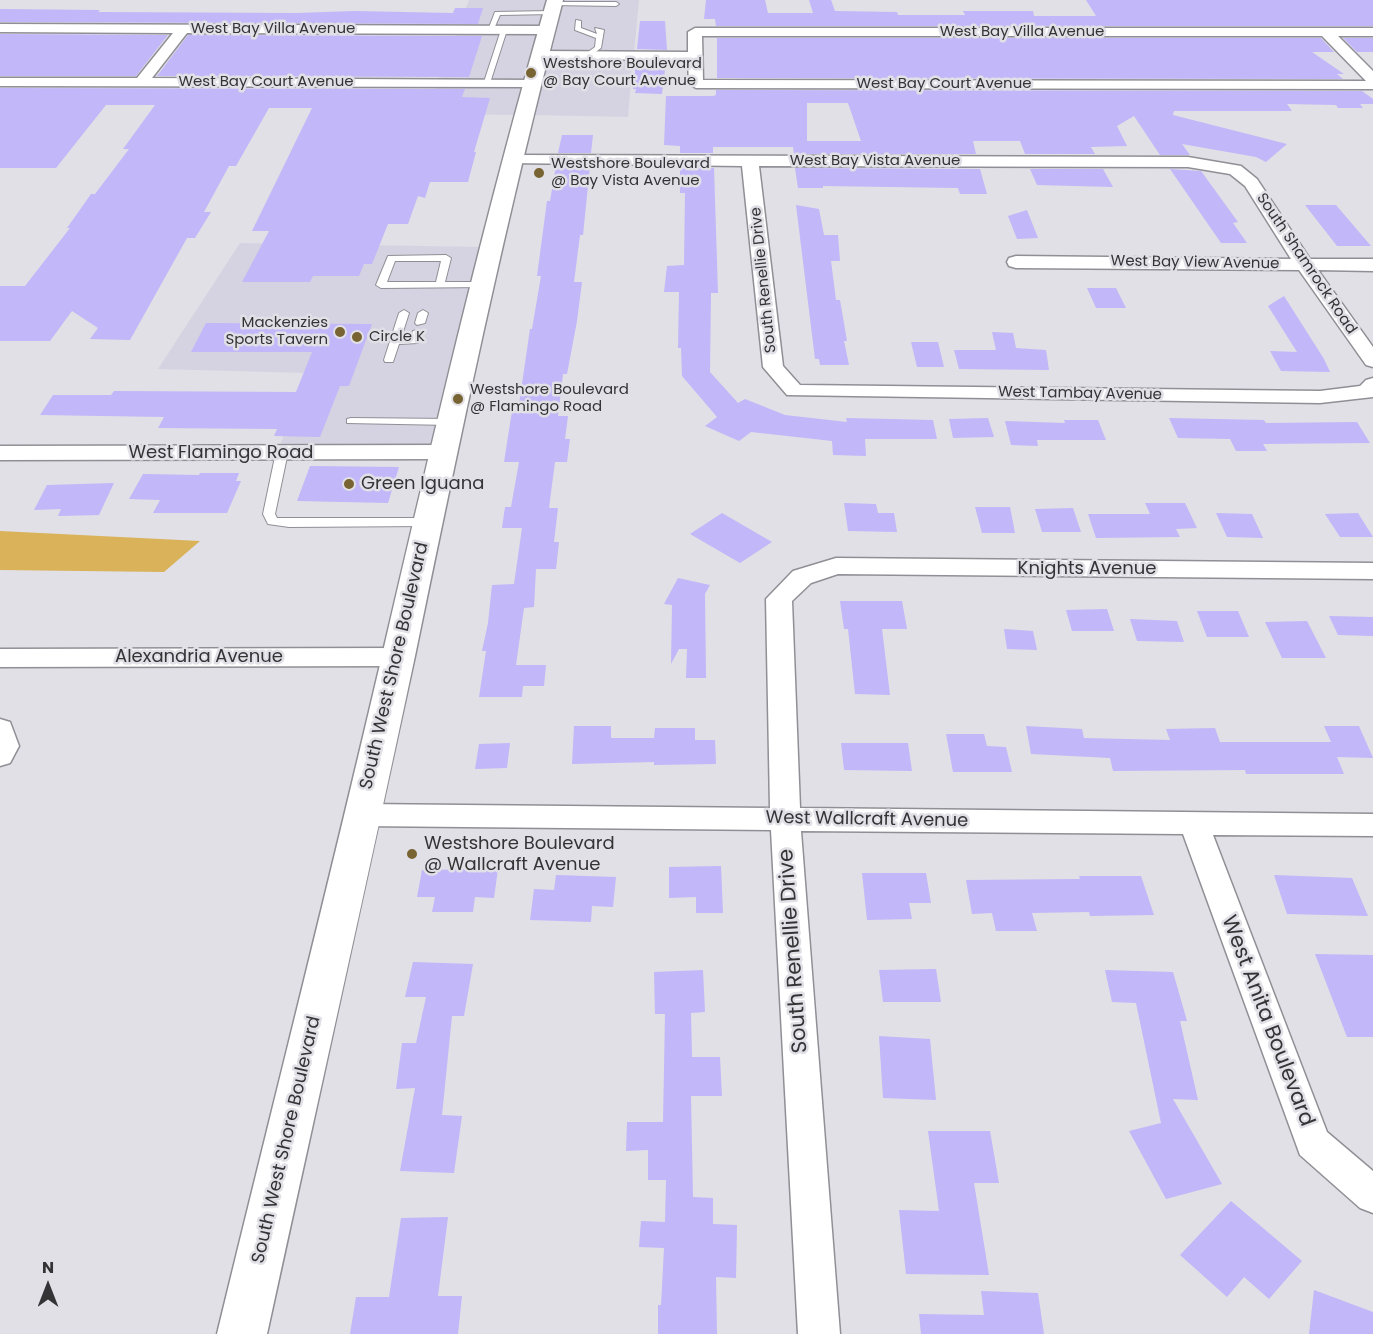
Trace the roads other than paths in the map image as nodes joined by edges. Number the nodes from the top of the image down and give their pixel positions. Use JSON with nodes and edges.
{"nodes":[{"id":1,"x":616,"y":4,"type":"dead end"},
{"id":2,"x":558,"y":23,"type":"edge"},
{"id":3,"x":586,"y":25,"type":"dead end"},
{"id":4,"x":0,"y":28,"type":"edge"},
{"id":5,"x":183,"y":29,"type":"junction"},
{"id":6,"x":597,"y":29,"type":"dead end"},
{"id":7,"x":497,"y":30,"type":"junction"},
{"id":8,"x":1326,"y":32,"type":"junction"},
{"id":9,"x":1373,"y":32,"type":"edge"},
{"id":10,"x":600,"y":37,"type":"junction"},
{"id":11,"x":588,"y":55,"type":"junction"},
{"id":12,"x":694,"y":56,"type":"junction"},
{"id":13,"x":1373,"y":79,"type":"edge"},
{"id":14,"x":0,"y":82,"type":"edge"},
{"id":15,"x":141,"y":82,"type":"junction"},
{"id":16,"x":486,"y":83,"type":"junction"},
{"id":17,"x":1373,"y":85,"type":"edge"},
{"id":18,"x":515,"y":160,"type":"junction"},
{"id":19,"x":750,"y":161,"type":"junction"},
{"id":20,"x":1235,"y":170,"type":"joint"},
{"id":21,"x":1016,"y":262,"type":"dead end"},
{"id":22,"x":1304,"y":264,"type":"junction"},
{"id":23,"x":1373,"y":265,"type":"edge"},
{"id":24,"x":440,"y":285,"type":"junction"},
{"id":25,"x":484,"y":285,"type":"junction"},
{"id":26,"x":404,"y":313,"type":"dead end"},
{"id":27,"x":420,"y":323,"type":"dead end"},
{"id":28,"x":395,"y":341,"type":"junction"},
{"id":29,"x":388,"y":360,"type":"dead end"},
{"id":30,"x":1373,"y":361,"type":"edge"},
{"id":31,"x":1369,"y":388,"type":"edge"},
{"id":32,"x":794,"y":392,"type":"joint"},
{"id":33,"x":351,"y":421,"type":"dead end"},
{"id":34,"x":446,"y":437,"type":"junction"},
{"id":35,"x":0,"y":453,"type":"edge"},
{"id":36,"x":282,"y":453,"type":"junction"},
{"id":37,"x":427,"y":522,"type":"junction"},
{"id":38,"x":1373,"y":571,"type":"edge"},
{"id":39,"x":802,"y":577,"type":"joint"},
{"id":40,"x":398,"y":657,"type":"junction"},
{"id":41,"x":0,"y":658,"type":"edge"},
{"id":42,"x":0,"y":729,"type":"edge"},
{"id":43,"x":0,"y":756,"type":"edge"},
{"id":44,"x":362,"y":815,"type":"junction"},
{"id":45,"x":785,"y":819,"type":"junction"},
{"id":46,"x":1194,"y":824,"type":"junction"},
{"id":47,"x":1373,"y":825,"type":"edge"},
{"id":48,"x":1373,"y":1195,"type":"edge"},
{"id":49,"x":242,"y":1334,"type":"edge"},
{"id":50,"x":819,"y":1334,"type":"edge"}],
"edges":[{"from":1,"to":2,"type":"lane"},
{"from":2,"to":3,"type":"lane"},
{"from":2,"to":7,"type":"street","name":"West Bay Villa Avenue"},
{"from":2,"to":10,"type":"lane"},
{"from":2,"to":11,"type":"street","name":"West Bay Court Avenue"},
{"from":2,"to":16,"type":"street","name":"West Bay Court Avenue"},
{"from":2,"to":18,"type":"street","name":"South West Shore Boulevard"},
{"from":4,"to":5,"type":"street","name":"West Bay Villa Avenue"},
{"from":5,"to":7,"type":"street","name":"West Bay Villa Avenue"},
{"from":5,"to":15,"type":"street"},
{"from":6,"to":10,"type":"lane"},
{"from":7,"to":16,"type":"lane"},
{"from":8,"to":9,"type":"street","name":"West Bay Villa Avenue"},
{"from":8,"to":12,"type":"street","name":"West Bay Villa Avenue"},
{"from":8,"to":13,"type":"street"},
{"from":10,"to":11,"type":"lane"},
{"from":11,"to":12,"type":"street","name":"West Bay Court Avenue"},
{"from":12,"to":17,"type":"street","name":"West Bay Court Avenue"},
{"from":14,"to":15,"type":"street","name":"West Bay Court Avenue"},
{"from":15,"to":16,"type":"street","name":"West Bay Court Avenue"},
{"from":18,"to":19,"type":"street","name":"West Bay Vista Avenue"},
{"from":18,"to":25,"type":"street","name":"South West Shore Boulevard"},
{"from":19,"to":20,"type":"street","name":"West Bay Vista Avenue"},
{"from":19,"to":32,"type":"street","name":"South Renellie Drive"},
{"from":20,"to":22,"type":"street","name":"South Shamrock Road"},
{"from":21,"to":22,"type":"street","name":"West Bay View Avenue"},
{"from":22,"to":23,"type":"street","name":"West Bay View Avenue"},
{"from":22,"to":30,"type":"street","name":"South Shamrock Road"},
{"from":24,"to":24,"type":"lane"},
{"from":24,"to":25,"type":"lane"},
{"from":25,"to":34,"type":"street","name":"South West Shore Boulevard"},
{"from":26,"to":28,"type":"lane"},
{"from":27,"to":28,"type":"lane"},
{"from":28,"to":29,"type":"lane"},
{"from":31,"to":32,"type":"street","name":"West Tambay Avenue"},
{"from":33,"to":34,"type":"lane"},
{"from":34,"to":36,"type":"street","name":"West Flamingo Road"},
{"from":34,"to":37,"type":"street","name":"South West Shore Boulevard"},
{"from":35,"to":36,"type":"street","name":"West Flamingo Road"},
{"from":36,"to":37,"type":"lane"},
{"from":37,"to":40,"type":"street","name":"South West Shore Boulevard"},
{"from":38,"to":39,"type":"street","name":"Knights Avenue"},
{"from":39,"to":45,"type":"street","name":"South Renellie Drive"},
{"from":40,"to":41,"type":"street","name":"Alexandria Avenue"},
{"from":40,"to":44,"type":"street","name":"South West Shore Boulevard"},
{"from":42,"to":43,"type":"street"},
{"from":44,"to":45,"type":"street","name":"West Wallcraft Avenue"},
{"from":44,"to":49,"type":"street","name":"South West Shore Boulevard"},
{"from":45,"to":46,"type":"street","name":"West Wallcraft Avenue"},
{"from":45,"to":50,"type":"street","name":"South Renellie Drive"},
{"from":46,"to":47,"type":"street","name":"West Wallcraft Avenue"},
{"from":46,"to":48,"type":"street","name":"West Anita Boulevard"}]}
